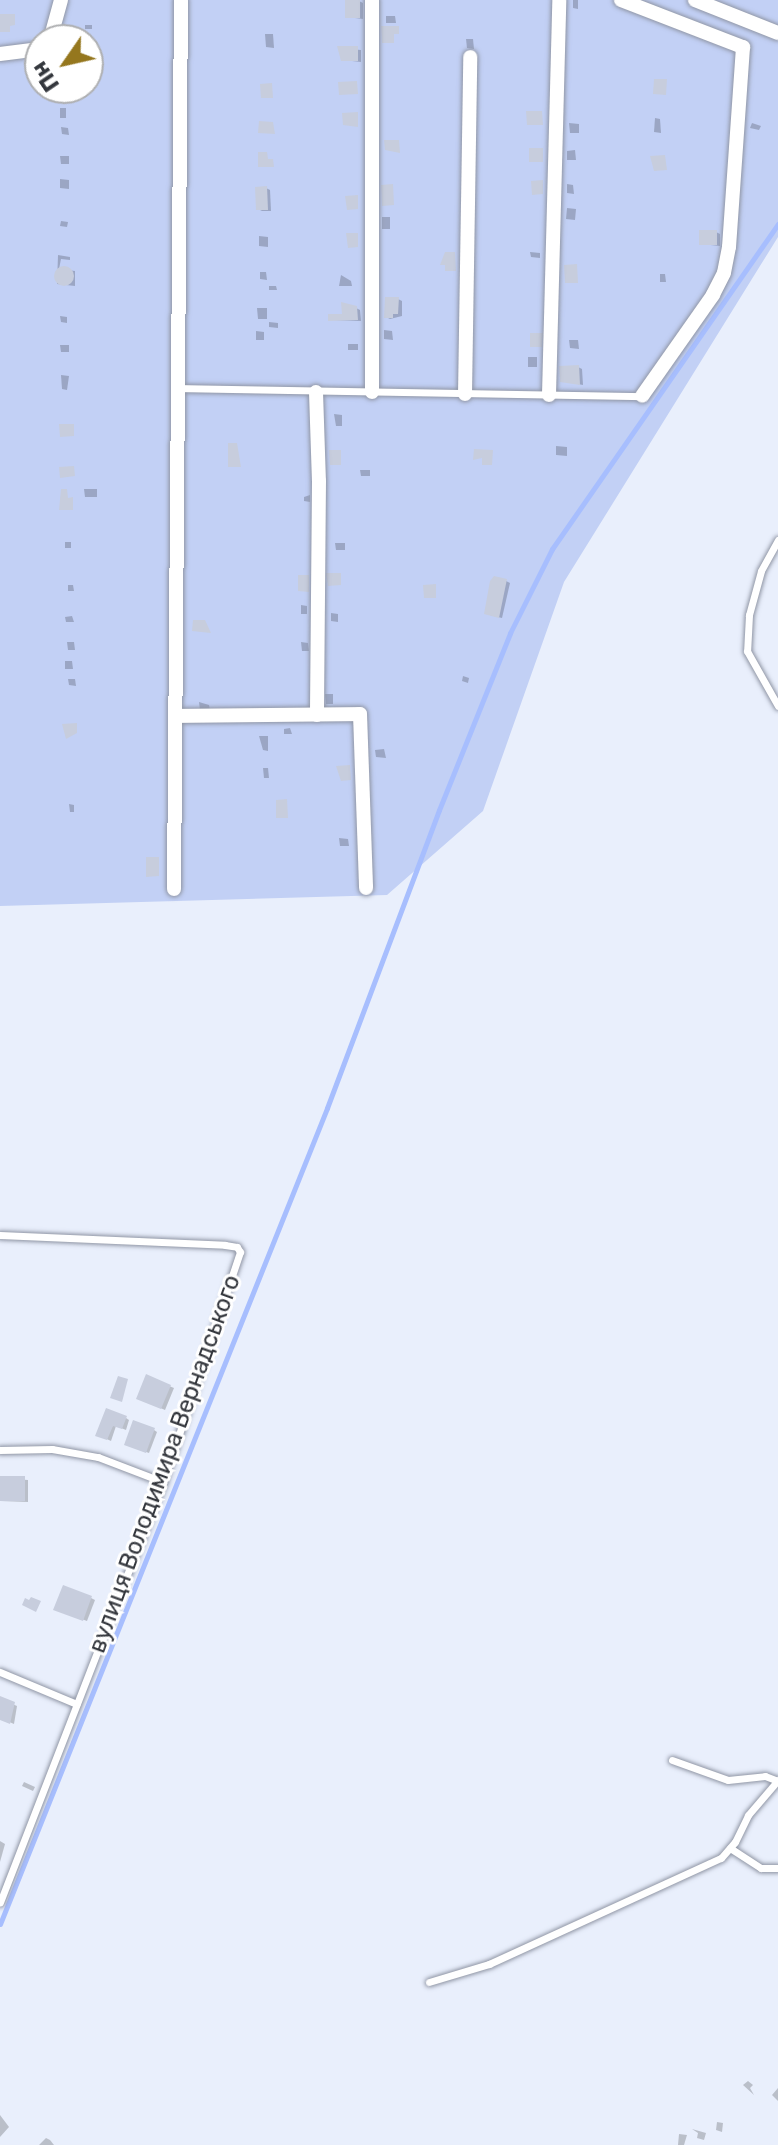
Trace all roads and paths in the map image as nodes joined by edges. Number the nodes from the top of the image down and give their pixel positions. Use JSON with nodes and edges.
{"nodes":[{"id":1,"x":61,"y":0,"type":"edge"},
{"id":2,"x":181,"y":0,"type":"edge"},
{"id":3,"x":372,"y":0,"type":"edge"},
{"id":4,"x":559,"y":0,"type":"edge"},
{"id":5,"x":621,"y":0,"type":"edge"},
{"id":6,"x":695,"y":0,"type":"edge"},
{"id":7,"x":54,"y":24,"type":"edge"},
{"id":8,"x":778,"y":33,"type":"edge"},
{"id":9,"x":24,"y":51,"type":"edge"},
{"id":10,"x":0,"y":54,"type":"edge"},
{"id":11,"x":470,"y":57,"type":"dead end"},
{"id":12,"x":178,"y":388,"type":"junction"},
{"id":13,"x":316,"y":392,"type":"junction"},
{"id":14,"x":372,"y":392,"type":"junction"},
{"id":15,"x":465,"y":394,"type":"junction"},
{"id":16,"x":549,"y":395,"type":"junction"},
{"id":17,"x":642,"y":396,"type":"joint"},
{"id":18,"x":778,"y":540,"type":"edge"},
{"id":19,"x":778,"y":706,"type":"edge"},
{"id":20,"x":317,"y":715,"type":"junction"},
{"id":21,"x":176,"y":716,"type":"junction"},
{"id":22,"x":366,"y":888,"type":"dead end"},
{"id":23,"x":174,"y":889,"type":"dead end"},
{"id":24,"x":0,"y":1235,"type":"edge"},
{"id":25,"x":0,"y":1450,"type":"edge"},
{"id":26,"x":163,"y":1482,"type":"junction"},
{"id":27,"x":0,"y":1672,"type":"edge"},
{"id":28,"x":77,"y":1704,"type":"junction"},
{"id":29,"x":672,"y":1760,"type":"dead end"},
{"id":30,"x":778,"y":1780,"type":"edge"},
{"id":31,"x":730,"y":1848,"type":"junction"},
{"id":32,"x":778,"y":1868,"type":"edge"},
{"id":33,"x":0,"y":1902,"type":"edge"},
{"id":34,"x":429,"y":1982,"type":"dead end"}],
"edges":[{"from":1,"to":7,"type":"street"},
{"from":2,"to":12,"type":"street"},
{"from":3,"to":14,"type":"street"},
{"from":4,"to":16,"type":"street"},
{"from":5,"to":17,"type":"street"},
{"from":6,"to":8,"type":"street"},
{"from":9,"to":10,"type":"street"},
{"from":11,"to":15,"type":"street"},
{"from":12,"to":13,"type":"lane"},
{"from":12,"to":21,"type":"street"},
{"from":13,"to":14,"type":"lane"},
{"from":13,"to":20,"type":"street"},
{"from":14,"to":15,"type":"lane"},
{"from":15,"to":16,"type":"lane"},
{"from":16,"to":17,"type":"lane"},
{"from":18,"to":19,"type":"lane"},
{"from":20,"to":21,"type":"street"},
{"from":20,"to":22,"type":"street"},
{"from":21,"to":23,"type":"street"},
{"from":24,"to":26,"type":"lane","name":"вулиця Володимира Вернадського"},
{"from":25,"to":26,"type":"lane"},
{"from":26,"to":28,"type":"lane","name":"вулиця Володимира Вернадського"},
{"from":27,"to":28,"type":"lane"},
{"from":28,"to":33,"type":"lane","name":"вулиця Володимира Вернадського"},
{"from":29,"to":30,"type":"lane"},
{"from":30,"to":31,"type":"lane"},
{"from":31,"to":32,"type":"lane"},
{"from":31,"to":34,"type":"lane"}]}
